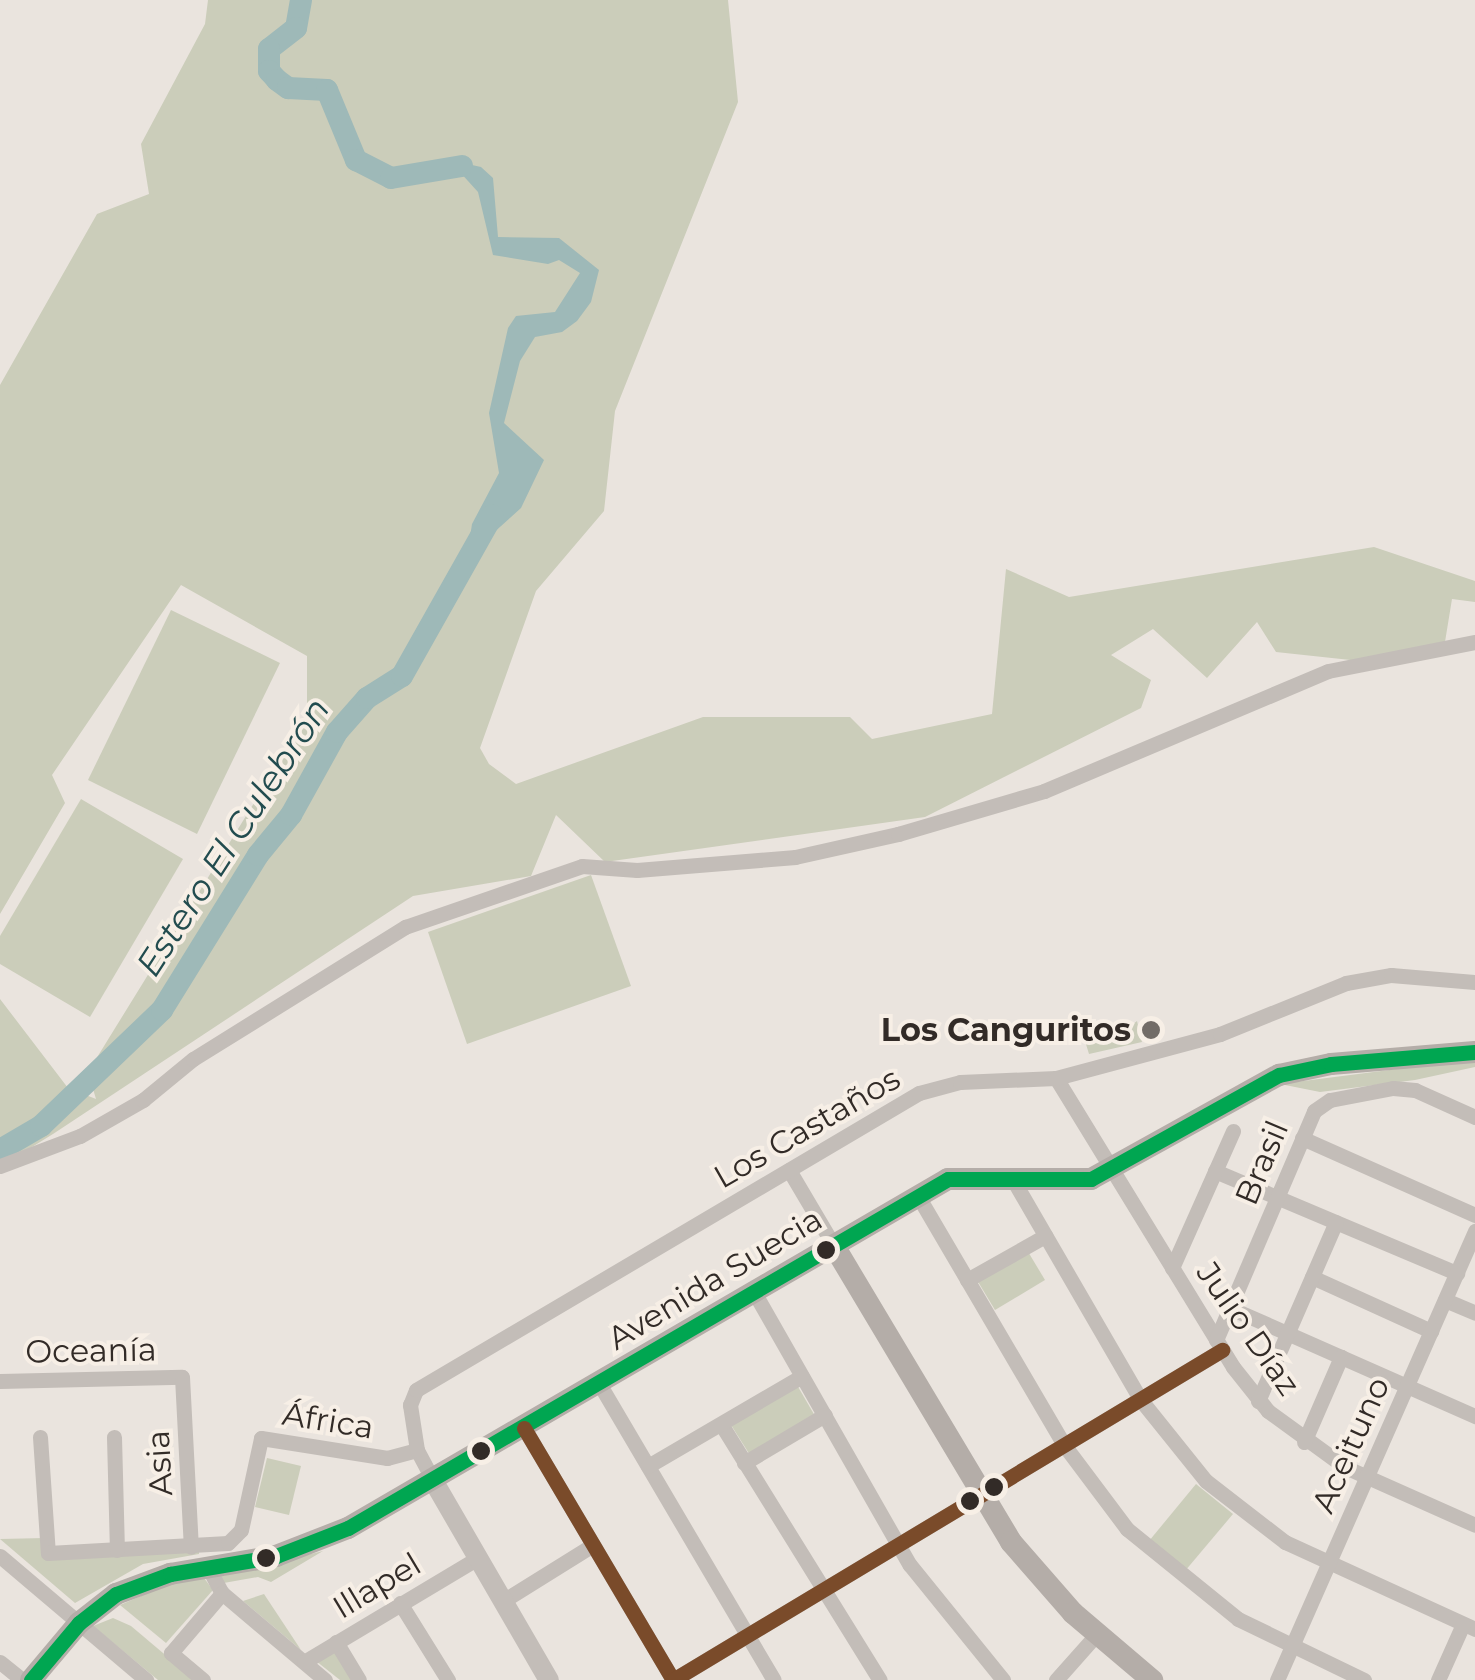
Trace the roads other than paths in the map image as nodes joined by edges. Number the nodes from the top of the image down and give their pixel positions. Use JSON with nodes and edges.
{"nodes":[{"id":1,"x":1475,"y":642,"type":"edge"},
{"id":2,"x":1475,"y":982,"type":"edge"},
{"id":3,"x":1475,"y":1052,"type":"edge"},
{"id":4,"x":1056,"y":1078,"type":"junction"},
{"id":5,"x":1475,"y":1117,"type":"edge"},
{"id":6,"x":1233,"y":1131,"type":"dead end"},
{"id":7,"x":1302,"y":1138,"type":"junction"},
{"id":8,"x":0,"y":1166,"type":"edge"},
{"id":9,"x":789,"y":1170,"type":"junction"},
{"id":10,"x":1215,"y":1171,"type":"junction"},
{"id":11,"x":1112,"y":1172,"type":"junction"},
{"id":12,"x":1012,"y":1178,"type":"junction"},
{"id":13,"x":918,"y":1196,"type":"junction"},
{"id":14,"x":1277,"y":1197,"type":"junction"},
{"id":15,"x":1475,"y":1215,"type":"edge"},
{"id":16,"x":1336,"y":1222,"type":"junction"},
{"id":17,"x":1475,"y":1232,"type":"edge"},
{"id":18,"x":1045,"y":1236,"type":"junction"},
{"id":19,"x":834,"y":1246,"type":"junction"},
{"id":20,"x":1172,"y":1268,"type":"junction"},
{"id":21,"x":1457,"y":1273,"type":"junction"},
{"id":22,"x":1312,"y":1277,"type":"junction"},
{"id":23,"x":967,"y":1280,"type":"junction"},
{"id":24,"x":754,"y":1292,"type":"junction"},
{"id":25,"x":1445,"y":1300,"type":"junction"},
{"id":26,"x":1230,"y":1308,"type":"junction"},
{"id":27,"x":1475,"y":1314,"type":"edge"},
{"id":28,"x":1431,"y":1330,"type":"junction"},
{"id":29,"x":1288,"y":1334,"type":"junction"},
{"id":30,"x":1219,"y":1345,"type":"junction"},
{"id":31,"x":1342,"y":1357,"type":"junction"},
{"id":32,"x":802,"y":1376,"type":"junction"},
{"id":33,"x":182,"y":1377,"type":"joint"},
{"id":34,"x":0,"y":1380,"type":"edge"},
{"id":35,"x":600,"y":1384,"type":"junction"},
{"id":36,"x":1407,"y":1386,"type":"junction"},
{"id":37,"x":1140,"y":1399,"type":"junction"},
{"id":38,"x":1258,"y":1401,"type":"junction"},
{"id":39,"x":824,"y":1416,"type":"junction"},
{"id":40,"x":1475,"y":1416,"type":"edge"},
{"id":41,"x":721,"y":1424,"type":"junction"},
{"id":42,"x":524,"y":1428,"type":"junction"},
{"id":43,"x":114,"y":1436,"type":"dead end"},
{"id":44,"x":40,"y":1437,"type":"dead end"},
{"id":45,"x":1304,"y":1442,"type":"junction"},
{"id":46,"x":1064,"y":1444,"type":"junction"},
{"id":47,"x":417,"y":1450,"type":"junction"},
{"id":48,"x":744,"y":1462,"type":"junction"},
{"id":49,"x":648,"y":1466,"type":"junction"},
{"id":50,"x":1367,"y":1477,"type":"junction"},
{"id":51,"x":434,"y":1482,"type":"junction"},
{"id":52,"x":980,"y":1494,"type":"junction"},
{"id":53,"x":1475,"y":1525,"type":"edge"},
{"id":54,"x":898,"y":1544,"type":"junction"},
{"id":55,"x":593,"y":1546,"type":"junction"},
{"id":56,"x":190,"y":1547,"type":"junction"},
{"id":57,"x":117,"y":1550,"type":"junction"},
{"id":58,"x":0,"y":1556,"type":"edge"},
{"id":59,"x":478,"y":1558,"type":"junction"},
{"id":60,"x":1328,"y":1564,"type":"junction"},
{"id":61,"x":209,"y":1569,"type":"junction"},
{"id":62,"x":821,"y":1591,"type":"junction"},
{"id":63,"x":222,"y":1594,"type":"junction"},
{"id":64,"x":503,"y":1600,"type":"junction"},
{"id":65,"x":400,"y":1604,"type":"junction"},
{"id":66,"x":79,"y":1622,"type":"junction"},
{"id":67,"x":1469,"y":1626,"type":"edge"},
{"id":68,"x":747,"y":1635,"type":"junction"},
{"id":69,"x":1096,"y":1635,"type":"junction"},
{"id":70,"x":336,"y":1642,"type":"junction"},
{"id":71,"x":1291,"y":1648,"type":"junction"},
{"id":72,"x":0,"y":1662,"type":"edge"},
{"id":73,"x":304,"y":1662,"type":"junction"},
{"id":74,"x":542,"y":1678,"type":"edge"},
{"id":75,"x":22,"y":1680,"type":"edge"},
{"id":76,"x":30,"y":1680,"type":"edge"},
{"id":77,"x":146,"y":1680,"type":"edge"},
{"id":78,"x":203,"y":1680,"type":"edge"},
{"id":79,"x":325,"y":1680,"type":"edge"},
{"id":80,"x":359,"y":1680,"type":"edge"},
{"id":81,"x":448,"y":1680,"type":"edge"},
{"id":82,"x":673,"y":1680,"type":"edge"},
{"id":83,"x":774,"y":1680,"type":"edge"},
{"id":84,"x":880,"y":1680,"type":"edge"},
{"id":85,"x":1004,"y":1680,"type":"edge"},
{"id":86,"x":1056,"y":1680,"type":"edge"},
{"id":87,"x":1152,"y":1680,"type":"edge"},
{"id":88,"x":1277,"y":1680,"type":"edge"},
{"id":89,"x":1364,"y":1680,"type":"edge"},
{"id":90,"x":1438,"y":1680,"type":"edge"}],
"edges":[{"from":1,"to":8,"type":"street"},
{"from":2,"to":4,"type":"street","name":"Los Castaños"},
{"from":3,"to":11,"type":"main road","name":"Avenida Suecia"},
{"from":4,"to":9,"type":"street","name":"Los Castaños"},
{"from":4,"to":11,"type":"street","name":"Julio Díaz"},
{"from":5,"to":7,"type":"street","name":"Brasil"},
{"from":6,"to":10,"type":"street"},
{"from":7,"to":14,"type":"street","name":"Brasil"},
{"from":7,"to":15,"type":"street"},
{"from":9,"to":19,"type":"street"},
{"from":9,"to":47,"type":"street","name":"Los Castaños"},
{"from":10,"to":14,"type":"street"},
{"from":10,"to":20,"type":"street"},
{"from":11,"to":12,"type":"main road","name":"Avenida Suecia"},
{"from":11,"to":20,"type":"street","name":"Julio Díaz"},
{"from":12,"to":13,"type":"main road","name":"Avenida Suecia"},
{"from":12,"to":18,"type":"street"},
{"from":13,"to":19,"type":"main road","name":"Avenida Suecia"},
{"from":13,"to":23,"type":"street"},
{"from":14,"to":16,"type":"street"},
{"from":14,"to":26,"type":"street","name":"Brasil"},
{"from":16,"to":21,"type":"street"},
{"from":16,"to":22,"type":"street"},
{"from":17,"to":21,"type":"street","name":"Aceituno"},
{"from":18,"to":23,"type":"street"},
{"from":18,"to":37,"type":"street"},
{"from":19,"to":24,"type":"main road","name":"Avenida Suecia"},
{"from":19,"to":52,"type":"main road"},
{"from":20,"to":30,"type":"street","name":"Julio Díaz"},
{"from":21,"to":25,"type":"street","name":"Aceituno"},
{"from":22,"to":28,"type":"street"},
{"from":22,"to":29,"type":"street"},
{"from":23,"to":46,"type":"street"},
{"from":24,"to":32,"type":"street"},
{"from":24,"to":35,"type":"main road","name":"Avenida Suecia"},
{"from":25,"to":27,"type":"street"},
{"from":25,"to":28,"type":"street","name":"Aceituno"},
{"from":26,"to":29,"type":"street"},
{"from":26,"to":30,"type":"street","name":"Brasil"},
{"from":28,"to":36,"type":"street","name":"Aceituno"},
{"from":29,"to":31,"type":"street"},
{"from":29,"to":38,"type":"street"},
{"from":30,"to":37,"type":"street"},
{"from":30,"to":38,"type":"street","name":"Julio Díaz"},
{"from":31,"to":36,"type":"street"},
{"from":31,"to":45,"type":"street"},
{"from":32,"to":39,"type":"street"},
{"from":32,"to":41,"type":"street"},
{"from":33,"to":34,"type":"street","name":"Oceanía"},
{"from":33,"to":56,"type":"street","name":"Asia"},
{"from":35,"to":42,"type":"main road","name":"Avenida Suecia"},
{"from":35,"to":49,"type":"street"},
{"from":36,"to":40,"type":"street"},
{"from":36,"to":50,"type":"street","name":"Aceituno"},
{"from":37,"to":46,"type":"street"},
{"from":37,"to":60,"type":"street"},
{"from":38,"to":45,"type":"street","name":"Julio Díaz"},
{"from":39,"to":48,"type":"street"},
{"from":39,"to":54,"type":"street"},
{"from":41,"to":48,"type":"street"},
{"from":41,"to":49,"type":"street"},
{"from":42,"to":51,"type":"main road","name":"Avenida Suecia"},
{"from":42,"to":55,"type":"street"},
{"from":43,"to":57,"type":"street"},
{"from":44,"to":57,"type":"street"},
{"from":45,"to":50,"type":"street","name":"Julio Díaz"},
{"from":46,"to":52,"type":"street"},
{"from":46,"to":71,"type":"street"},
{"from":47,"to":51,"type":"street","name":"Los Castaños"},
{"from":47,"to":56,"type":"street","name":"África"},
{"from":48,"to":62,"type":"street"},
{"from":49,"to":68,"type":"street"},
{"from":50,"to":53,"type":"street","name":"Julio Díaz"},
{"from":50,"to":60,"type":"street","name":"Aceituno"},
{"from":51,"to":59,"type":"street"},
{"from":51,"to":61,"type":"main road","name":"Avenida Suecia"},
{"from":52,"to":54,"type":"street"},
{"from":52,"to":69,"type":"main road"},
{"from":54,"to":62,"type":"street"},
{"from":54,"to":85,"type":"street"},
{"from":55,"to":64,"type":"street"},
{"from":55,"to":82,"type":"street"},
{"from":56,"to":57,"type":"street"},
{"from":58,"to":66,"type":"street"},
{"from":59,"to":64,"type":"street"},
{"from":59,"to":65,"type":"street","name":"Illapel"},
{"from":60,"to":67,"type":"street"},
{"from":60,"to":71,"type":"street","name":"Aceituno"},
{"from":61,"to":63,"type":"street"},
{"from":61,"to":66,"type":"main road","name":"Avenida Suecia"},
{"from":62,"to":68,"type":"street"},
{"from":62,"to":84,"type":"street"},
{"from":63,"to":73,"type":"street"},
{"from":63,"to":78,"type":"street"},
{"from":64,"to":74,"type":"street"},
{"from":65,"to":70,"type":"street","name":"Illapel"},
{"from":65,"to":81,"type":"street"},
{"from":66,"to":76,"type":"main road","name":"Avenida Suecia"},
{"from":66,"to":77,"type":"street"},
{"from":67,"to":90,"type":"street"},
{"from":68,"to":82,"type":"street"},
{"from":68,"to":83,"type":"street"},
{"from":69,"to":86,"type":"street"},
{"from":69,"to":87,"type":"main road"},
{"from":70,"to":73,"type":"street","name":"Illapel"},
{"from":70,"to":80,"type":"street"},
{"from":71,"to":88,"type":"street","name":"Aceituno"},
{"from":71,"to":89,"type":"street"},
{"from":72,"to":75,"type":"street"},
{"from":73,"to":79,"type":"street"}]}
